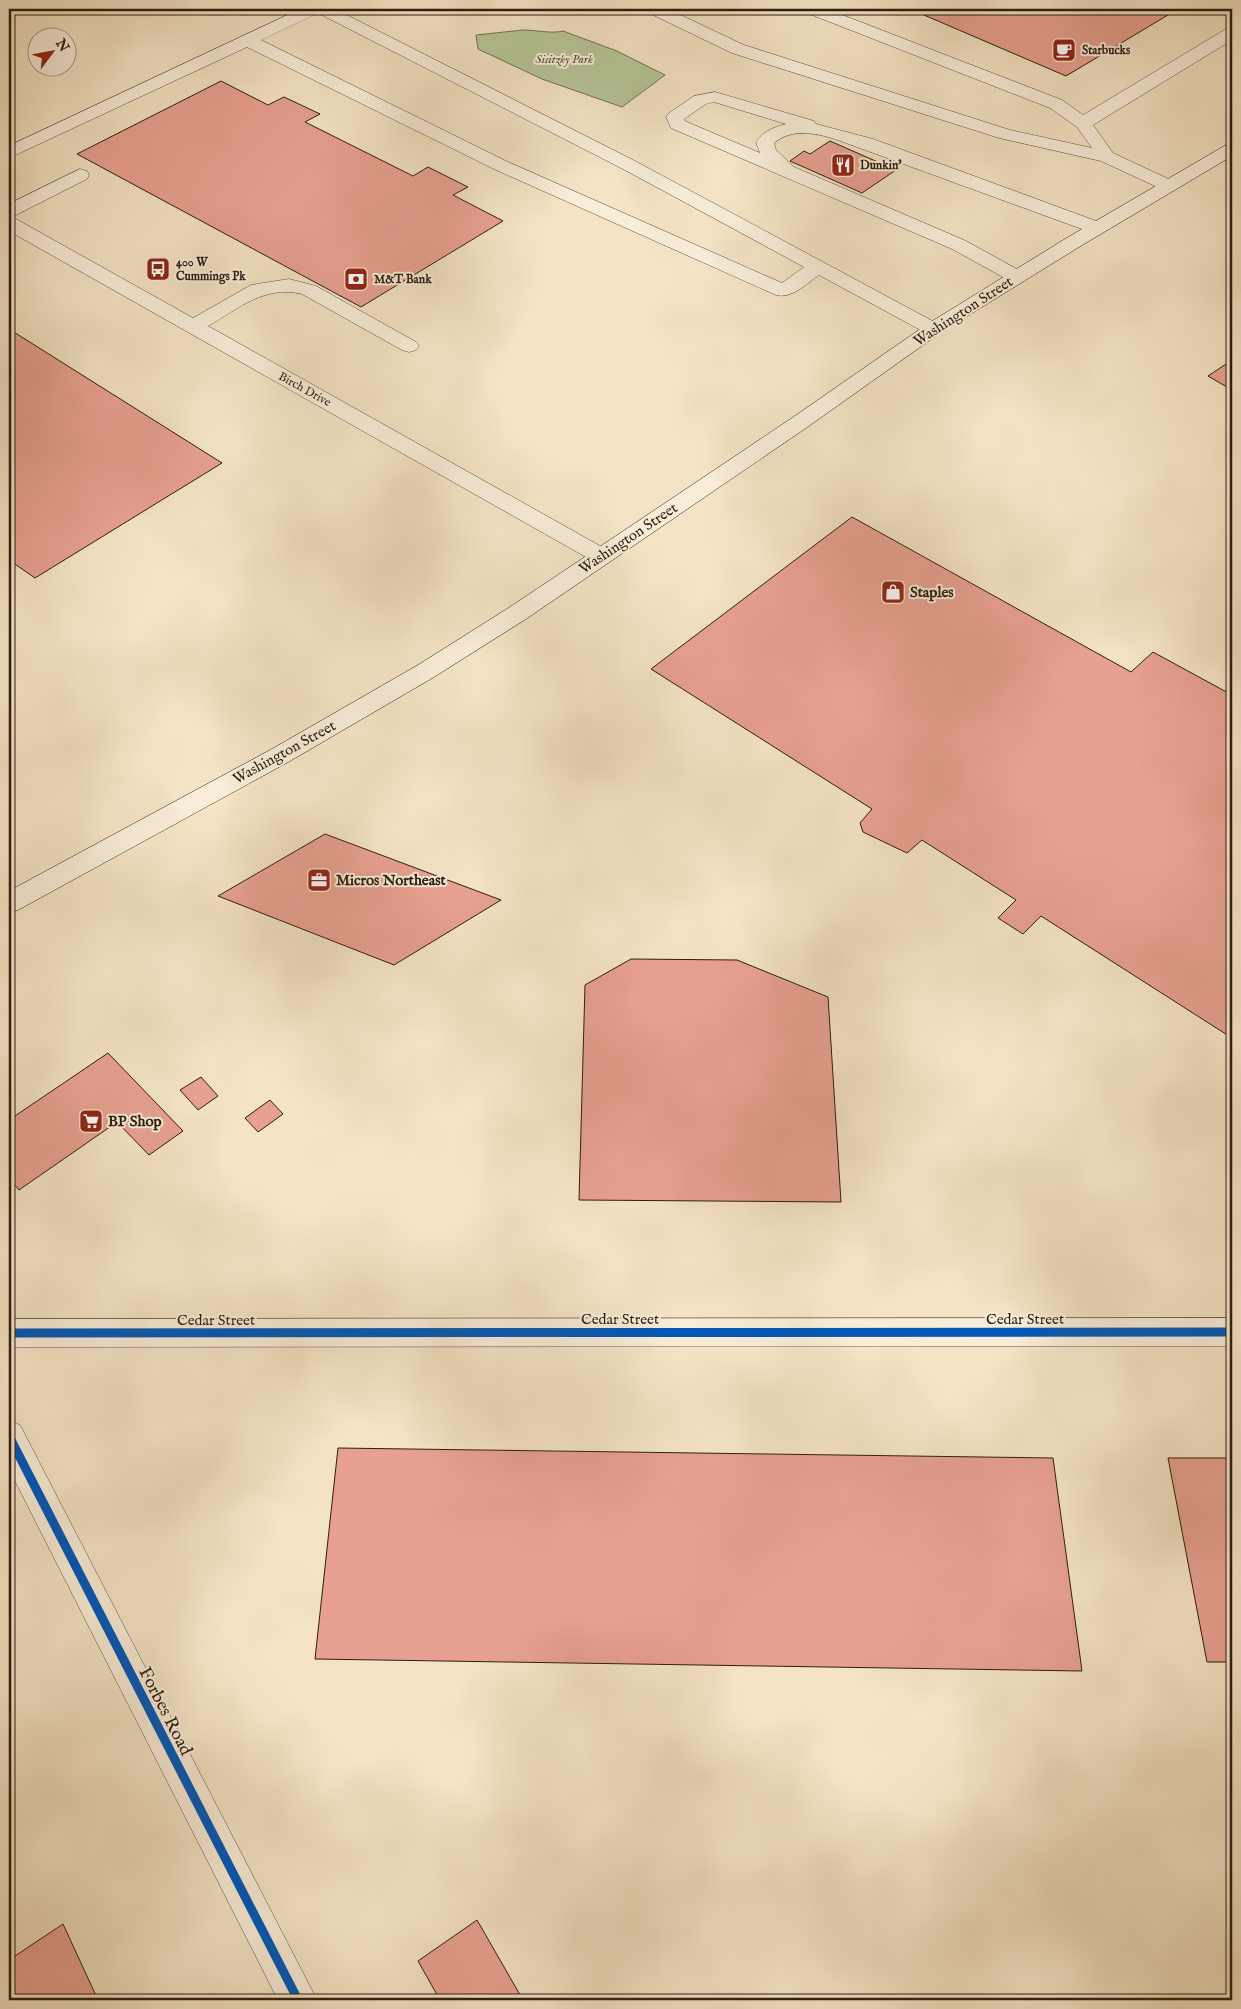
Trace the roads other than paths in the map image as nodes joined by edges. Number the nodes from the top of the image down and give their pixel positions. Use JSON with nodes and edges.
{"nodes":[{"id":1,"x":313,"y":9,"type":"edge"},
{"id":2,"x":323,"y":9,"type":"edge"},
{"id":3,"x":655,"y":9,"type":"edge"},
{"id":4,"x":813,"y":9,"type":"edge"},
{"id":5,"x":1232,"y":33,"type":"edge"},
{"id":6,"x":247,"y":40,"type":"junction"},
{"id":7,"x":1083,"y":123,"type":"junction"},
{"id":8,"x":876,"y":147,"type":"junction"},
{"id":9,"x":1232,"y":149,"type":"edge"},
{"id":10,"x":9,"y":153,"type":"edge"},
{"id":11,"x":1107,"y":157,"type":"junction"},
{"id":12,"x":794,"y":174,"type":"junction"},
{"id":13,"x":80,"y":176,"type":"dead end"},
{"id":14,"x":1168,"y":186,"type":"junction"},
{"id":15,"x":9,"y":211,"type":"edge"},
{"id":16,"x":9,"y":224,"type":"edge"},
{"id":17,"x":1097,"y":228,"type":"junction"},
{"id":18,"x":818,"y":267,"type":"junction"},
{"id":19,"x":1017,"y":276,"type":"junction"},
{"id":20,"x":193,"y":326,"type":"junction"},
{"id":21,"x":934,"y":329,"type":"junction"},
{"id":22,"x":409,"y":346,"type":"dead end"},
{"id":23,"x":601,"y":556,"type":"junction"},
{"id":24,"x":9,"y":903,"type":"edge"},
{"id":25,"x":1232,"y":1332,"type":"edge"},
{"id":26,"x":9,"y":1333,"type":"edge"},
{"id":27,"x":9,"y":1436,"type":"edge"},
{"id":28,"x":298,"y":2000,"type":"edge"}],
"edges":[{"from":1,"to":6,"type":"main road"},
{"from":2,"to":18,"type":"main road"},
{"from":3,"to":11,"type":"main road"},
{"from":4,"to":7,"type":"main road"},
{"from":5,"to":7,"type":"main road"},
{"from":6,"to":10,"type":"main road"},
{"from":6,"to":18,"type":"main road"},
{"from":7,"to":11,"type":"main road"},
{"from":8,"to":12,"type":"main road"},
{"from":8,"to":12,"type":"main road"},
{"from":8,"to":17,"type":"main road"},
{"from":9,"to":14,"type":"main road","name":"Washington Street"},
{"from":11,"to":14,"type":"main road"},
{"from":12,"to":19,"type":"main road"},
{"from":13,"to":15,"type":"main road"},
{"from":14,"to":17,"type":"main road","name":"Washington Street"},
{"from":16,"to":20,"type":"main road","name":"Birch Drive"},
{"from":17,"to":19,"type":"main road","name":"Washington Street"},
{"from":18,"to":21,"type":"main road"},
{"from":19,"to":21,"type":"main road","name":"Washington Street"},
{"from":20,"to":22,"type":"main road"},
{"from":20,"to":23,"type":"main road","name":"Birch Drive"},
{"from":21,"to":23,"type":"main road","name":"Washington Street"},
{"from":23,"to":24,"type":"main road","name":"Washington Street"},
{"from":25,"to":26,"type":"main road","name":"Cedar Street"},
{"from":27,"to":28,"type":"main road","name":"Forbes Road"}]}
